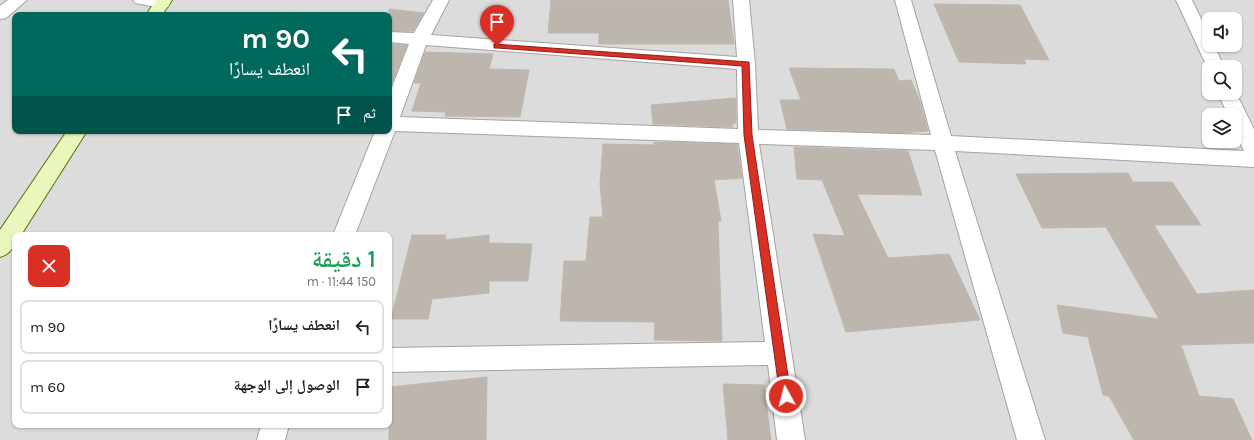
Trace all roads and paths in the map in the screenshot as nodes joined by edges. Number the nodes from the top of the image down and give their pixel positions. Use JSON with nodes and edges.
{"nodes":[{"id":1,"x":19,"y":0,"type":"edge"},
{"id":2,"x":141,"y":0,"type":"edge"},
{"id":3,"x":441,"y":0,"type":"edge"},
{"id":4,"x":741,"y":0,"type":"edge"},
{"id":5,"x":903,"y":0,"type":"edge"},
{"id":6,"x":1184,"y":0,"type":"edge"},
{"id":7,"x":159,"y":8,"type":"edge"},
{"id":8,"x":0,"y":14,"type":"edge"},
{"id":9,"x":392,"y":37,"type":"edge"},
{"id":10,"x":419,"y":40,"type":"junction"},
{"id":11,"x":1212,"y":60,"type":"edge"},
{"id":12,"x":746,"y":64,"type":"junction"},
{"id":13,"x":1230,"y":100,"type":"edge"},
{"id":14,"x":392,"y":112,"type":"edge"},
{"id":15,"x":392,"y":124,"type":"edge"},
{"id":16,"x":75,"y":134,"type":"edge"},
{"id":17,"x":384,"y":134,"type":"edge"},
{"id":18,"x":748,"y":135,"type":"junction"},
{"id":19,"x":943,"y":143,"type":"junction"},
{"id":20,"x":1254,"y":150,"type":"edge"},
{"id":21,"x":1254,"y":159,"type":"edge"},
{"id":22,"x":345,"y":232,"type":"edge"},
{"id":23,"x":0,"y":248,"type":"edge"},
{"id":24,"x":780,"y":353,"type":"junction"},
{"id":25,"x":392,"y":360,"type":"edge"},
{"id":26,"x":274,"y":428,"type":"edge"},
{"id":27,"x":271,"y":440,"type":"edge"},
{"id":28,"x":791,"y":440,"type":"edge"},
{"id":29,"x":1031,"y":440,"type":"edge"}],
"edges":[{"from":1,"to":8,"type":"street"},
{"from":2,"to":7,"type":"street"},
{"from":3,"to":10,"type":"street"},
{"from":4,"to":12,"type":"street"},
{"from":5,"to":19,"type":"street"},
{"from":6,"to":11,"type":"street"},
{"from":9,"to":10,"type":"street"},
{"from":10,"to":12,"type":"street"},
{"from":10,"to":14,"type":"street"},
{"from":12,"to":18,"type":"street"},
{"from":13,"to":20,"type":"street"},
{"from":15,"to":18,"type":"street"},
{"from":16,"to":23,"type":"street"},
{"from":17,"to":22,"type":"street"},
{"from":18,"to":19,"type":"street"},
{"from":18,"to":24,"type":"street"},
{"from":19,"to":21,"type":"street"},
{"from":19,"to":29,"type":"street"},
{"from":24,"to":25,"type":"street"},
{"from":24,"to":28,"type":"street"},
{"from":26,"to":27,"type":"street"}]}
